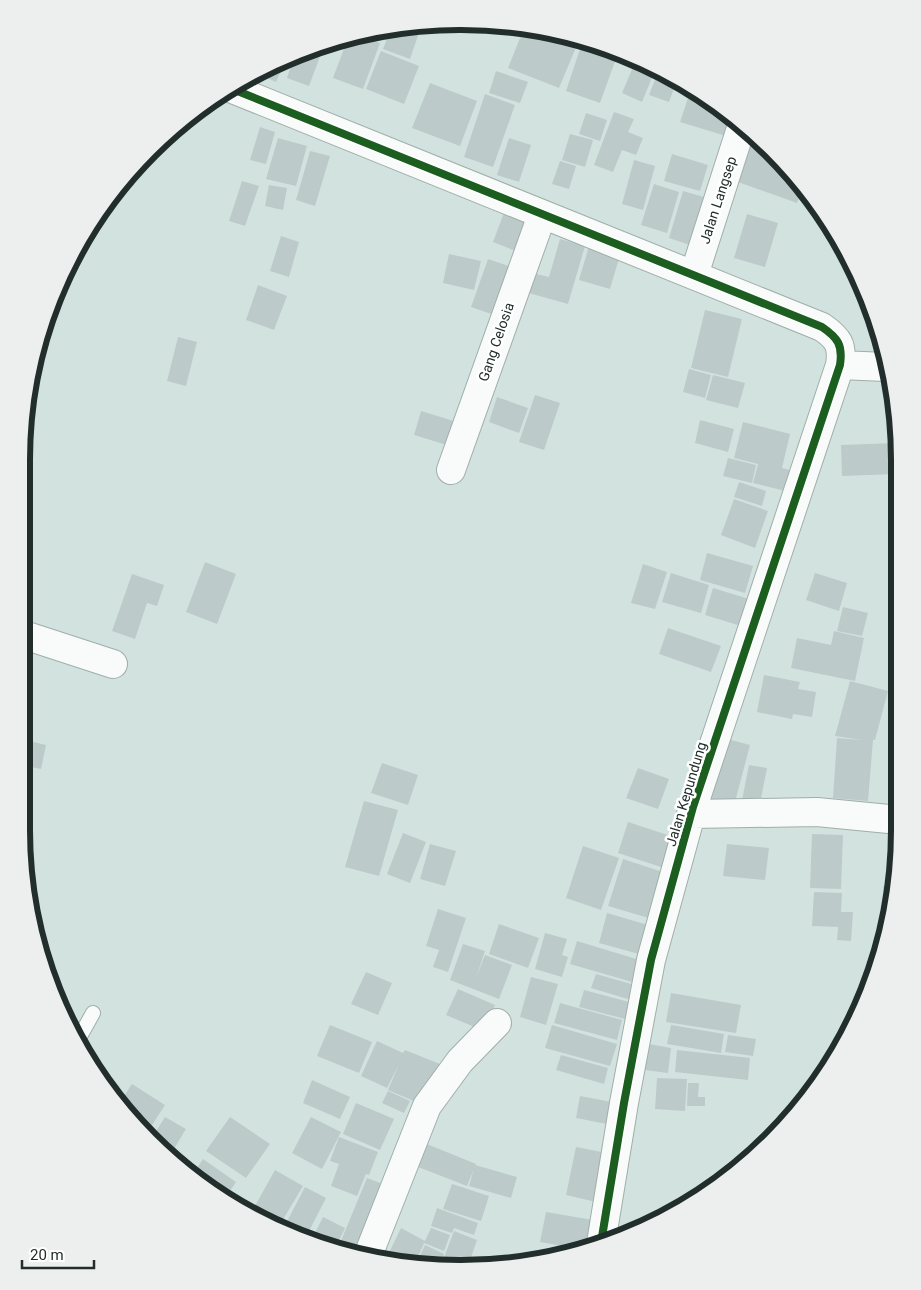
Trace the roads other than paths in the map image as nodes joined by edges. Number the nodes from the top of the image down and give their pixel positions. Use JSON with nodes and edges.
{"nodes":[{"id":1,"x":239,"y":92,"type":"edge"},
{"id":2,"x":739,"y":133,"type":"edge"},
{"id":3,"x":542,"y":215,"type":"junction"},
{"id":4,"x":694,"y":275,"type":"junction"},
{"id":5,"x":840,"y":365,"type":"junction"},
{"id":6,"x":880,"y":367,"type":"edge"},
{"id":7,"x":451,"y":470,"type":"dead end"},
{"id":8,"x":30,"y":637,"type":"edge"},
{"id":9,"x":112,"y":664,"type":"dead end"},
{"id":10,"x":692,"y":814,"type":"junction"},
{"id":11,"x":891,"y":819,"type":"edge"},
{"id":12,"x":93,"y":1013,"type":"dead end"},
{"id":13,"x":497,"y":1023,"type":"dead end"},
{"id":14,"x":82,"y":1033,"type":"edge"},
{"id":15,"x":602,"y":1236,"type":"edge"},
{"id":16,"x":370,"y":1250,"type":"edge"}],
"edges":[{"from":1,"to":3,"type":"street"},
{"from":2,"to":4,"type":"street","name":"Jalan Langsep"},
{"from":3,"to":4,"type":"street"},
{"from":3,"to":7,"type":"street","name":"Gang Celosia"},
{"from":4,"to":5,"type":"street"},
{"from":5,"to":6,"type":"street"},
{"from":5,"to":10,"type":"street","name":"Jalan Kepundung"},
{"from":8,"to":9,"type":"street"},
{"from":10,"to":11,"type":"street"},
{"from":10,"to":15,"type":"street","name":"Jalan Kepundung"},
{"from":12,"to":14,"type":"lane"},
{"from":13,"to":16,"type":"street"}]}
